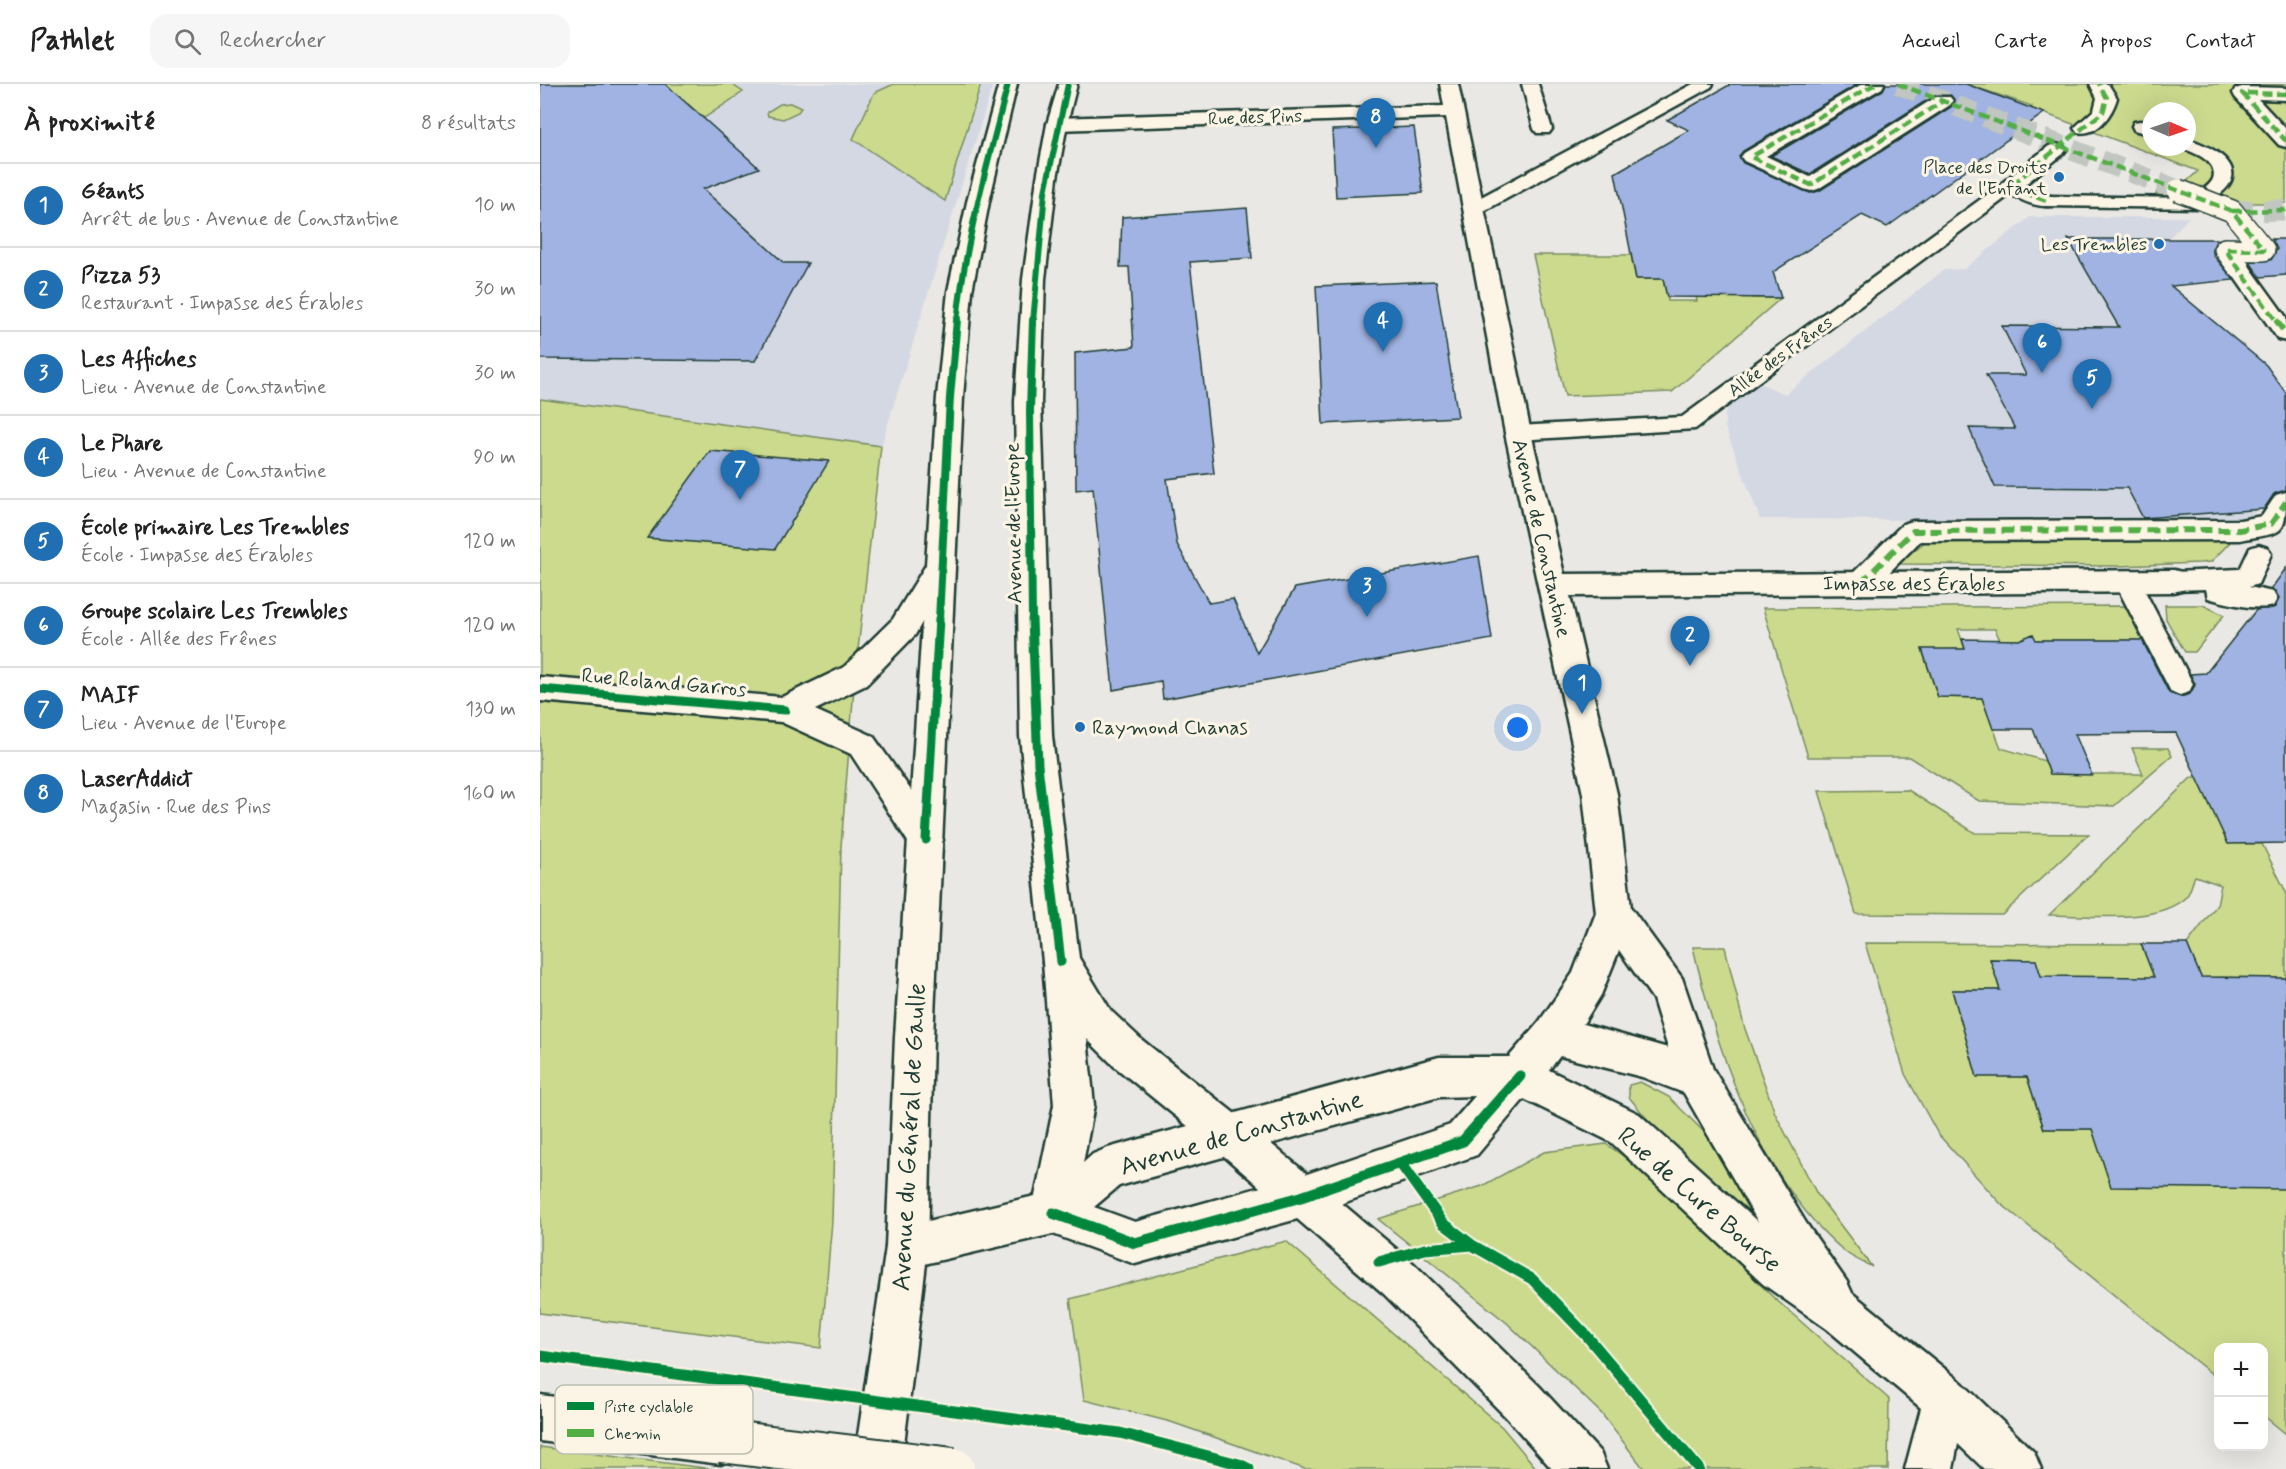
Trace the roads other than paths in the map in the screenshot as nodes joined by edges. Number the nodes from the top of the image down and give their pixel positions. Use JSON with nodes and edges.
{"nodes":[{"id":1,"x":1008,"y":84,"type":"edge"},
{"id":2,"x":1068,"y":84,"type":"edge"},
{"id":3,"x":1449,"y":84,"type":"edge"},
{"id":4,"x":1530,"y":84,"type":"edge"},
{"id":5,"x":1705,"y":84,"type":"edge"},
{"id":6,"x":1875,"y":84,"type":"edge"},
{"id":7,"x":2099,"y":84,"type":"edge"},
{"id":8,"x":2286,"y":94,"type":"edge"},
{"id":9,"x":1943,"y":101,"type":"dead end"},
{"id":10,"x":1454,"y":111,"type":"junction"},
{"id":11,"x":1057,"y":124,"type":"junction"},
{"id":12,"x":2084,"y":128,"type":"dead end"},
{"id":13,"x":1543,"y":129,"type":"dead end"},
{"id":14,"x":2286,"y":141,"type":"edge"},
{"id":15,"x":2196,"y":148,"type":"edge"},
{"id":16,"x":2056,"y":150,"type":"dead end"},
{"id":17,"x":2009,"y":188,"type":"junction"},
{"id":18,"x":2178,"y":190,"type":"tunnel mouth"},
{"id":19,"x":2046,"y":201,"type":"joint"},
{"id":20,"x":1475,"y":208,"type":"junction"},
{"id":21,"x":2286,"y":334,"type":"edge"},
{"id":22,"x":1518,"y":433,"type":"junction"},
{"id":23,"x":2286,"y":502,"type":"edge"},
{"id":24,"x":2259,"y":554,"type":"dead end"},
{"id":25,"x":942,"y":562,"type":"junction"},
{"id":26,"x":2127,"y":581,"type":"junction"},
{"id":27,"x":2174,"y":581,"type":"junction"},
{"id":28,"x":1861,"y":583,"type":"junction"},
{"id":29,"x":1553,"y":585,"type":"junction"},
{"id":30,"x":2258,"y":607,"type":"dead end"},
{"id":31,"x":2180,"y":684,"type":"dead end"},
{"id":32,"x":540,"y":689,"type":"edge"},
{"id":33,"x":785,"y":710,"type":"junction"},
{"id":34,"x":926,"y":840,"type":"junction"},
{"id":35,"x":1614,"y":912,"type":"junction"},
{"id":36,"x":1060,"y":962,"type":"junction"},
{"id":37,"x":1553,"y":1035,"type":"junction"},
{"id":38,"x":1520,"y":1076,"type":"junction"},
{"id":39,"x":1697,"y":1078,"type":"junction"},
{"id":40,"x":1230,"y":1135,"type":"junction"},
{"id":41,"x":1301,"y":1197,"type":"junction"},
{"id":42,"x":1053,"y":1213,"type":"junction"},
{"id":43,"x":907,"y":1247,"type":"junction"},
{"id":44,"x":1843,"y":1313,"type":"junction"},
{"id":45,"x":1946,"y":1399,"type":"junction"},
{"id":46,"x":540,"y":1418,"type":"edge"},
{"id":47,"x":555,"y":1420,"type":"edge"},
{"id":48,"x":753,"y":1445,"type":"edge"},
{"id":49,"x":865,"y":1464,"type":"edge"},
{"id":50,"x":953,"y":1469,"type":"edge"},
{"id":51,"x":1583,"y":1469,"type":"edge"},
{"id":52,"x":1929,"y":1469,"type":"edge"},
{"id":53,"x":2017,"y":1469,"type":"edge"}],
"edges":[{"from":1,"to":25,"type":"street"},
{"from":2,"to":11,"type":"street","name":"Avenue de l'Europe"},
{"from":3,"to":10,"type":"street","name":"Avenue de Constantine"},
{"from":4,"to":13,"type":"lane"},
{"from":5,"to":20,"type":"lane"},
{"from":6,"to":9,"type":"street"},
{"from":7,"to":12,"type":"street"},
{"from":8,"to":14,"type":"street"},
{"from":10,"to":11,"type":"street","name":"Rue des Pins"},
{"from":10,"to":20,"type":"street","name":"Avenue de Constantine"},
{"from":11,"to":36,"type":"street","name":"Avenue de l'Europe"},
{"from":15,"to":19,"type":"lane"},
{"from":16,"to":17,"type":"street","name":"Allée des Frênes"},
{"from":17,"to":19,"type":"street"},
{"from":17,"to":22,"type":"lane","name":"Allée des Frênes"},
{"from":18,"to":21,"type":"street","bridge":true},
{"from":20,"to":22,"type":"street","name":"Avenue de Constantine"},
{"from":22,"to":29,"type":"street","name":"Avenue de Constantine"},
{"from":23,"to":28,"type":"street"},
{"from":24,"to":27,"type":"lane","name":"Impasse des Érables"},
{"from":25,"to":33,"type":"street"},
{"from":25,"to":34,"type":"street"},
{"from":26,"to":27,"type":"street","name":"Impasse des Érables"},
{"from":26,"to":28,"type":"street","name":"Impasse des Érables"},
{"from":26,"to":31,"type":"lane"},
{"from":27,"to":30,"type":"lane"},
{"from":28,"to":29,"type":"street","name":"Impasse des Érables"},
{"from":29,"to":35,"type":"street","name":"Avenue de Constantine"},
{"from":32,"to":33,"type":"street","name":"Rue Roland Garros"},
{"from":33,"to":34,"type":"street","name":"Rue Roland Garros"},
{"from":34,"to":43,"type":"street","name":"Avenue du Général de Gaulle"},
{"from":35,"to":37,"type":"street","name":"Avenue de Constantine"},
{"from":35,"to":39,"type":"street","name":"Rue de Cure Bourse"},
{"from":36,"to":40,"type":"street"},
{"from":36,"to":42,"type":"street","name":"Avenue de l'Europe"},
{"from":37,"to":38,"type":"street","name":"Avenue de Constantine"},
{"from":37,"to":39,"type":"street"},
{"from":38,"to":40,"type":"street","name":"Avenue de Constantine"},
{"from":38,"to":41,"type":"street","name":"Avenue de Constantine"},
{"from":38,"to":44,"type":"street","name":"Rue de Cure Bourse"},
{"from":39,"to":44,"type":"street","name":"Rue de Cure Bourse"},
{"from":40,"to":41,"type":"street"},
{"from":40,"to":42,"type":"street","name":"Avenue de Constantine"},
{"from":41,"to":42,"type":"street","name":"Avenue de Constantine"},
{"from":41,"to":51,"type":"street"},
{"from":42,"to":43,"type":"street","name":"Avenue de Constantine"},
{"from":43,"to":49,"type":"street","name":"Avenue du Général de Gaulle"},
{"from":44,"to":45,"type":"street","name":"Rue de Cure Bourse"},
{"from":45,"to":52,"type":"street"},
{"from":45,"to":53,"type":"street","name":"Rue de Cure Bourse"},
{"from":46,"to":47,"type":"street","bridge":true},
{"from":48,"to":50,"type":"street","bridge":true}]}
